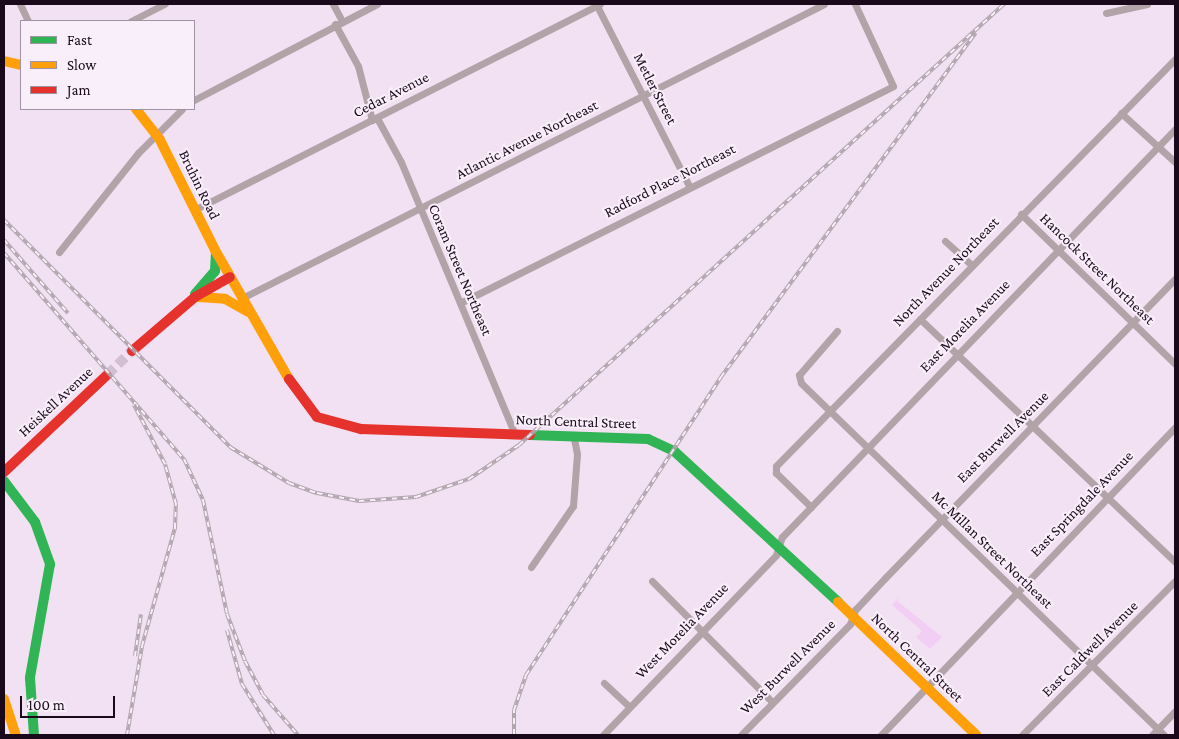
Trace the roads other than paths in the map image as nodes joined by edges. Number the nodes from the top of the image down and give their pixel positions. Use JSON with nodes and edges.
{"nodes":[{"id":1,"x":20,"y":4,"type":"edge"},
{"id":2,"x":165,"y":4,"type":"edge"},
{"id":3,"x":333,"y":4,"type":"edge"},
{"id":4,"x":377,"y":4,"type":"edge"},
{"id":5,"x":598,"y":4,"type":"edge"},
{"id":6,"x":824,"y":4,"type":"edge"},
{"id":7,"x":855,"y":4,"type":"edge"},
{"id":8,"x":1147,"y":4,"type":"edge"},
{"id":9,"x":1106,"y":13,"type":"dead end"},
{"id":10,"x":28,"y":20,"type":"edge"},
{"id":11,"x":133,"y":20,"type":"edge"},
{"id":12,"x":339,"y":23,"type":"junction"},
{"id":13,"x":1175,"y":58,"type":"edge"},
{"id":14,"x":4,"y":61,"type":"edge"},
{"id":15,"x":20,"y":65,"type":"edge"},
{"id":16,"x":643,"y":96,"type":"junction"},
{"id":17,"x":195,"y":99,"type":"edge"},
{"id":18,"x":137,"y":110,"type":"edge"},
{"id":19,"x":181,"y":110,"type":"edge"},
{"id":20,"x":1121,"y":113,"type":"junction"},
{"id":21,"x":374,"y":119,"type":"junction"},
{"id":22,"x":1175,"y":129,"type":"edge"},
{"id":23,"x":156,"y":133,"type":"junction"},
{"id":24,"x":1159,"y":146,"type":"junction"},
{"id":25,"x":1175,"y":162,"type":"edge"},
{"id":26,"x":689,"y":186,"type":"junction"},
{"id":27,"x":194,"y":210,"type":"junction"},
{"id":28,"x":420,"y":211,"type":"junction"},
{"id":29,"x":1021,"y":214,"type":"junction"},
{"id":30,"x":945,"y":241,"type":"dead end"},
{"id":31,"x":215,"y":250,"type":"junction"},
{"id":32,"x":1058,"y":250,"type":"junction"},
{"id":33,"x":59,"y":252,"type":"dead end"},
{"id":34,"x":972,"y":265,"type":"junction"},
{"id":35,"x":230,"y":277,"type":"junction"},
{"id":36,"x":1175,"y":279,"type":"edge"},
{"id":37,"x":242,"y":298,"type":"junction"},
{"id":38,"x":193,"y":299,"type":"junction"},
{"id":39,"x":460,"y":304,"type":"junction"},
{"id":40,"x":252,"y":315,"type":"junction"},
{"id":41,"x":920,"y":318,"type":"junction"},
{"id":42,"x":1132,"y":322,"type":"junction"},
{"id":43,"x":837,"y":332,"type":"dead end"},
{"id":44,"x":132,"y":351,"type":"tunnel mouth"},
{"id":45,"x":958,"y":354,"type":"junction"},
{"id":46,"x":1175,"y":364,"type":"edge"},
{"id":47,"x":107,"y":375,"type":"tunnel mouth"},
{"id":48,"x":829,"y":412,"type":"junction"},
{"id":49,"x":1033,"y":426,"type":"junction"},
{"id":50,"x":1175,"y":427,"type":"edge"},
{"id":51,"x":515,"y":434,"type":"junction"},
{"id":52,"x":574,"y":439,"type":"junction"},
{"id":53,"x":868,"y":448,"type":"junction"},
{"id":54,"x":4,"y":472,"type":"edge"},
{"id":55,"x":4,"y":481,"type":"edge"},
{"id":56,"x":1108,"y":498,"type":"junction"},
{"id":57,"x":811,"y":507,"type":"junction"},
{"id":58,"x":940,"y":520,"type":"junction"},
{"id":59,"x":780,"y":545,"type":"junction"},
{"id":60,"x":1175,"y":562,"type":"edge"},
{"id":61,"x":531,"y":566,"type":"dead end"},
{"id":62,"x":652,"y":581,"type":"dead end"},
{"id":63,"x":1175,"y":581,"type":"edge"},
{"id":64,"x":1017,"y":592,"type":"junction"},
{"id":65,"x":853,"y":617,"type":"junction"},
{"id":66,"x":701,"y":629,"type":"junction"},
{"id":67,"x":1093,"y":667,"type":"junction"},
{"id":68,"x":604,"y":683,"type":"dead end"},
{"id":69,"x":926,"y":688,"type":"junction"},
{"id":70,"x":4,"y":699,"type":"edge"},
{"id":71,"x":772,"y":702,"type":"junction"},
{"id":72,"x":630,"y":706,"type":"junction"},
{"id":73,"x":1175,"y":711,"type":"edge"},
{"id":74,"x":1157,"y":729,"type":"junction"},
{"id":75,"x":16,"y":735,"type":"edge"},
{"id":76,"x":34,"y":735,"type":"edge"},
{"id":77,"x":602,"y":735,"type":"edge"},
{"id":78,"x":741,"y":735,"type":"edge"},
{"id":79,"x":881,"y":735,"type":"edge"},
{"id":80,"x":976,"y":735,"type":"edge"},
{"id":81,"x":1022,"y":735,"type":"edge"},
{"id":82,"x":1152,"y":735,"type":"edge"},
{"id":83,"x":1164,"y":735,"type":"edge"}],
"edges":[{"from":1,"to":10,"type":"street"},
{"from":2,"to":11,"type":"street"},
{"from":3,"to":12,"type":"street","name":"Coram Street Northeast"},
{"from":4,"to":12,"type":"street"},
{"from":5,"to":16,"type":"street","name":"Metler Street"},
{"from":5,"to":21,"type":"street","name":"Cedar Avenue"},
{"from":6,"to":16,"type":"street","name":"Atlantic Avenue Northeast"},
{"from":7,"to":26,"type":"street","name":"Radford Place Northeast"},
{"from":8,"to":9,"type":"street"},
{"from":12,"to":17,"type":"street"},
{"from":12,"to":21,"type":"street","name":"Coram Street Northeast"},
{"from":13,"to":20,"type":"street","name":"North Avenue Northeast"},
{"from":14,"to":15,"type":"main road"},
{"from":16,"to":26,"type":"street","name":"Metler Street"},
{"from":16,"to":28,"type":"street","name":"Atlantic Avenue Northeast"},
{"from":18,"to":23,"type":"main road","name":"Bruhin Road"},
{"from":19,"to":23,"type":"street"},
{"from":20,"to":24,"type":"street"},
{"from":20,"to":29,"type":"street","name":"North Avenue Northeast"},
{"from":21,"to":27,"type":"street","name":"Cedar Avenue"},
{"from":21,"to":28,"type":"street","name":"Coram Street Northeast"},
{"from":22,"to":24,"type":"street","name":"East Morelia Avenue"},
{"from":23,"to":27,"type":"main road","name":"Bruhin Road"},
{"from":23,"to":33,"type":"street"},
{"from":24,"to":25,"type":"street"},
{"from":24,"to":32,"type":"street","name":"East Morelia Avenue"},
{"from":26,"to":39,"type":"street","name":"Radford Place Northeast"},
{"from":27,"to":31,"type":"main road","name":"Bruhin Road"},
{"from":28,"to":37,"type":"street","name":"Atlantic Avenue Northeast"},
{"from":28,"to":39,"type":"street","name":"Coram Street Northeast"},
{"from":29,"to":32,"type":"street","name":"Hancock Street Northeast"},
{"from":29,"to":34,"type":"street","name":"North Avenue Northeast"},
{"from":30,"to":34,"type":"street"},
{"from":31,"to":35,"type":"main road","name":"Bruhin Road"},
{"from":31,"to":38,"type":"main road"},
{"from":32,"to":42,"type":"street","name":"Hancock Street Northeast"},
{"from":32,"to":45,"type":"street","name":"East Morelia Avenue"},
{"from":34,"to":41,"type":"street","name":"North Avenue Northeast"},
{"from":35,"to":37,"type":"main road","name":"North Central Street"},
{"from":35,"to":38,"type":"main road"},
{"from":36,"to":42,"type":"street","name":"East Burwell Avenue"},
{"from":37,"to":40,"type":"main road","name":"North Central Street"},
{"from":38,"to":40,"type":"main road"},
{"from":38,"to":44,"type":"main road"},
{"from":39,"to":51,"type":"street","name":"Coram Street Northeast"},
{"from":40,"to":51,"type":"main road","name":"North Central Street"},
{"from":41,"to":45,"type":"street"},
{"from":41,"to":48,"type":"street","name":"North Avenue Northeast"},
{"from":42,"to":46,"type":"street","name":"Hancock Street Northeast"},
{"from":42,"to":49,"type":"street","name":"East Burwell Avenue"},
{"from":43,"to":48,"type":"street","name":"Mc Millan Street Northeast"},
{"from":45,"to":49,"type":"street"},
{"from":45,"to":53,"type":"street","name":"East Morelia Avenue"},
{"from":47,"to":54,"type":"main road","name":"Heiskell Avenue"},
{"from":48,"to":53,"type":"street","name":"Mc Millan Street Northeast"},
{"from":48,"to":57,"type":"street","name":"North Avenue Northeast"},
{"from":49,"to":56,"type":"street"},
{"from":49,"to":58,"type":"street","name":"East Burwell Avenue"},
{"from":50,"to":56,"type":"street","name":"East Springdale Avenue"},
{"from":51,"to":52,"type":"main road","name":"North Central Street"},
{"from":52,"to":59,"type":"main road","name":"North Central Street"},
{"from":52,"to":61,"type":"street"},
{"from":53,"to":57,"type":"street","name":"East Morelia Avenue"},
{"from":53,"to":58,"type":"street","name":"Mc Millan Street Northeast"},
{"from":55,"to":76,"type":"main road"},
{"from":56,"to":60,"type":"street"},
{"from":56,"to":64,"type":"street","name":"East Springdale Avenue"},
{"from":57,"to":59,"type":"street","name":"East Morelia Avenue"},
{"from":58,"to":64,"type":"street","name":"Mc Millan Street Northeast"},
{"from":58,"to":65,"type":"street","name":"East Burwell Avenue"},
{"from":59,"to":65,"type":"main road","name":"North Central Street"},
{"from":59,"to":66,"type":"street","name":"West Morelia Avenue"},
{"from":62,"to":66,"type":"street"},
{"from":63,"to":67,"type":"street","name":"East Caldwell Avenue"},
{"from":64,"to":67,"type":"street","name":"Mc Millan Street Northeast"},
{"from":64,"to":69,"type":"street","name":"East Springdale Avenue"},
{"from":65,"to":69,"type":"main road","name":"North Central Street"},
{"from":65,"to":71,"type":"street","name":"West Burwell Avenue"},
{"from":66,"to":71,"type":"street"},
{"from":66,"to":72,"type":"street","name":"West Morelia Avenue"},
{"from":67,"to":74,"type":"street","name":"Mc Millan Street Northeast"},
{"from":67,"to":81,"type":"street","name":"East Caldwell Avenue"},
{"from":68,"to":72,"type":"street"},
{"from":69,"to":79,"type":"street","name":"East Springdale Avenue"},
{"from":69,"to":80,"type":"main road","name":"North Central Street"},
{"from":70,"to":75,"type":"main road"},
{"from":71,"to":78,"type":"street","name":"West Burwell Avenue"},
{"from":72,"to":77,"type":"street","name":"West Morelia Avenue"},
{"from":73,"to":74,"type":"street"},
{"from":74,"to":82,"type":"street"},
{"from":74,"to":83,"type":"street","name":"Mc Millan Street Northeast"}]}
